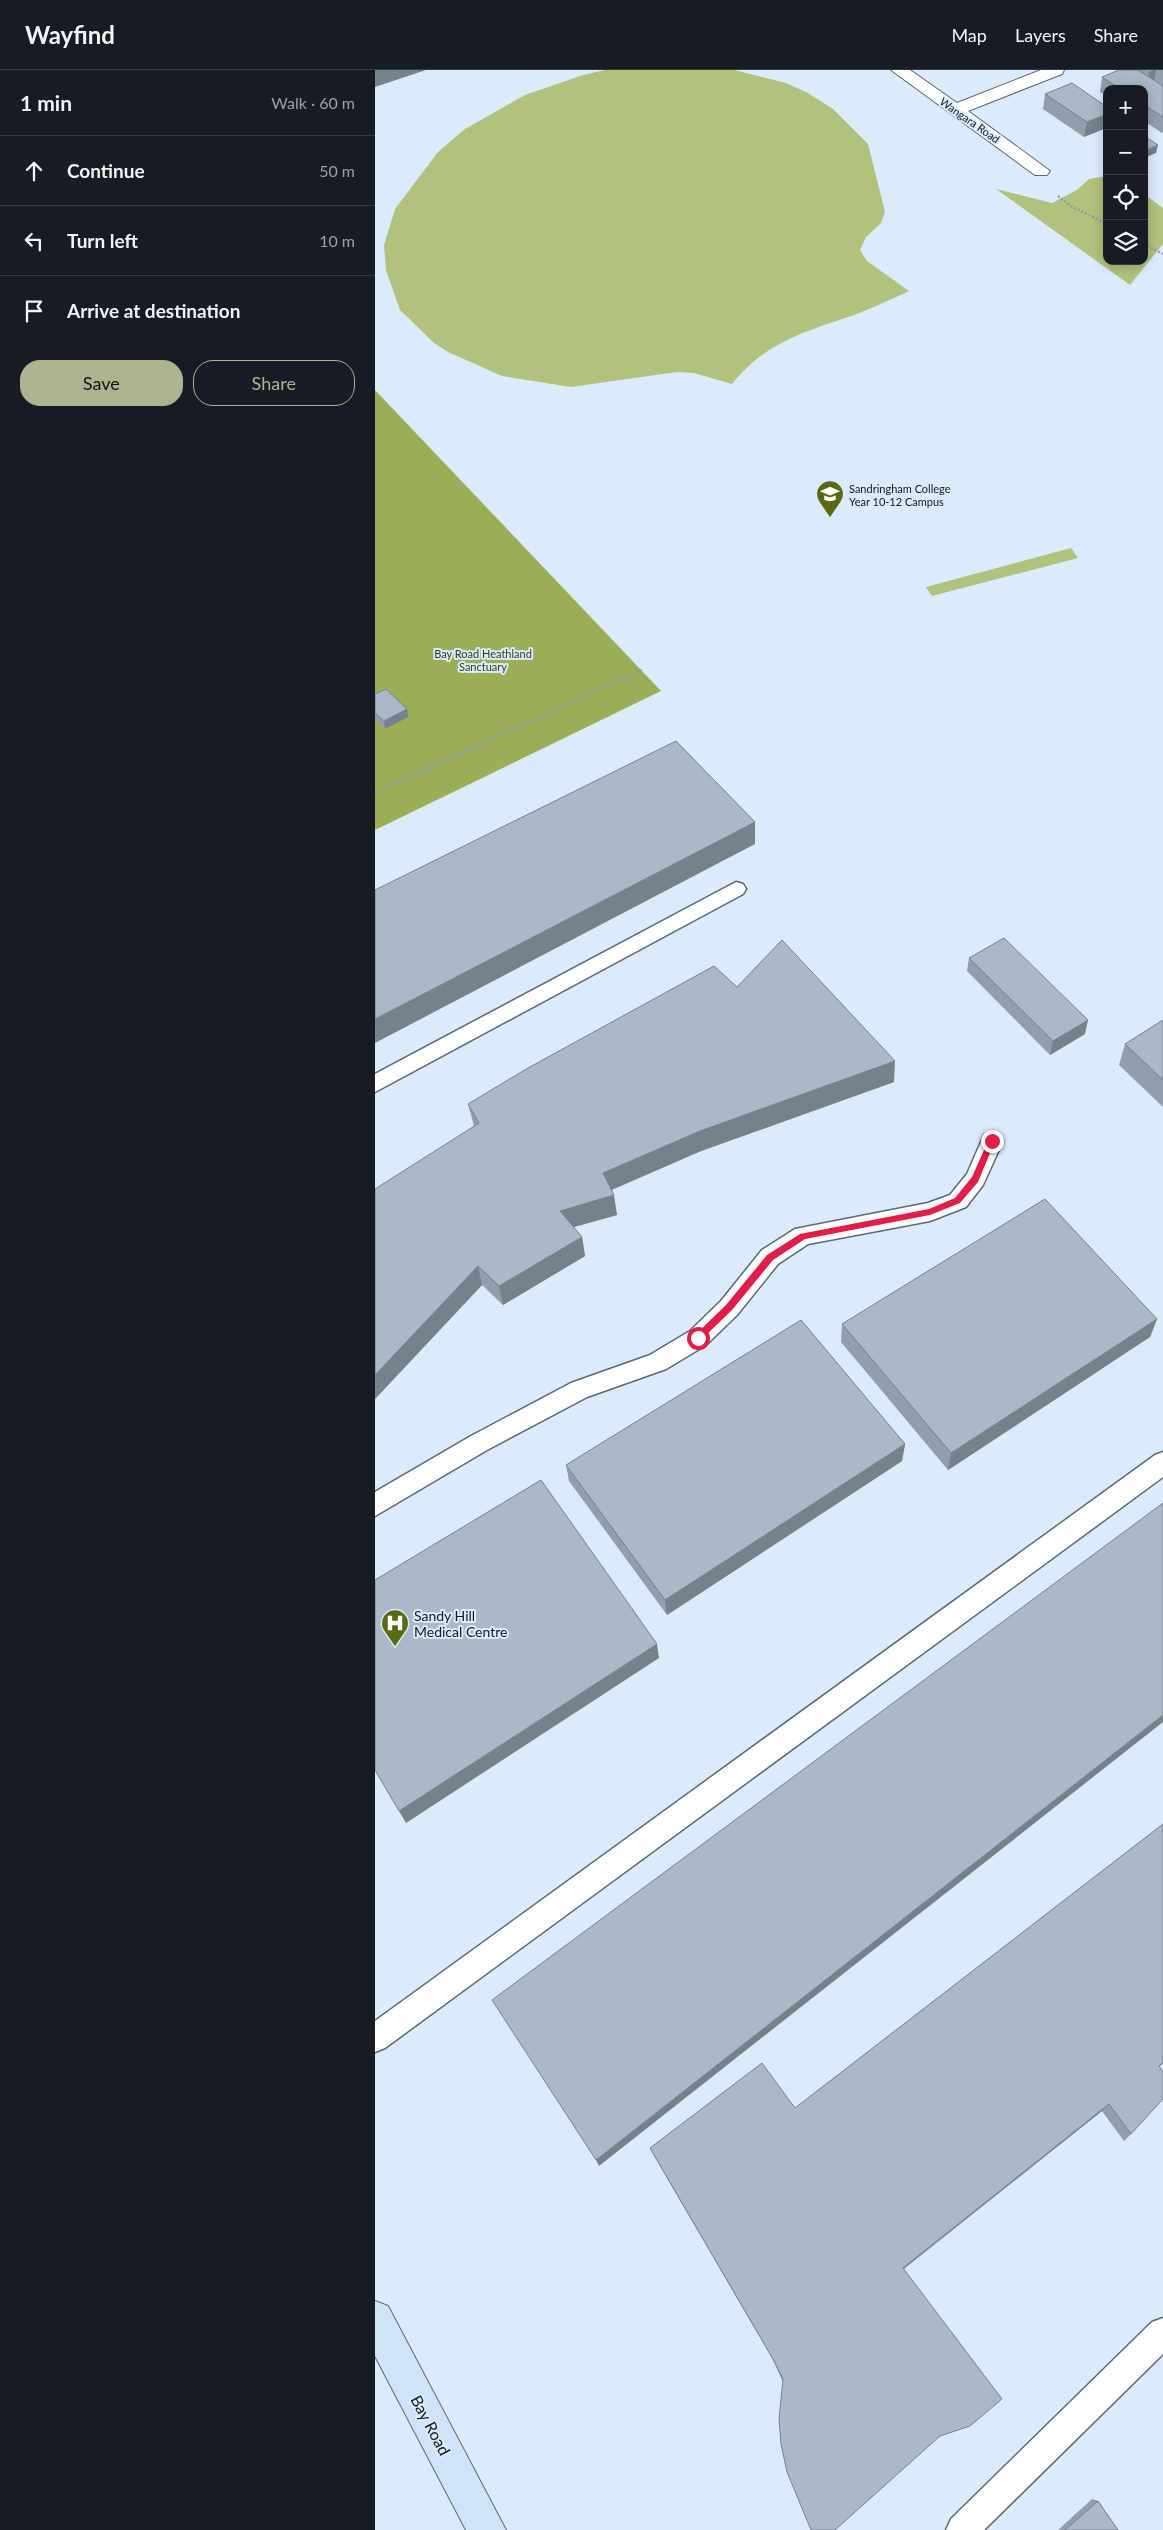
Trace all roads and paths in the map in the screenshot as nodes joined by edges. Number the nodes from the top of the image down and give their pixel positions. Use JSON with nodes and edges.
{"nodes":[{"id":1,"x":899,"y":70,"type":"edge"},
{"id":2,"x":1055,"y":70,"type":"edge"},
{"id":3,"x":955,"y":110,"type":"junction"},
{"id":4,"x":1041,"y":170,"type":"joint"},
{"id":5,"x":1103,"y":222,"type":"edge"},
{"id":6,"x":1148,"y":246,"type":"edge"},
{"id":7,"x":1163,"y":254,"type":"edge"},
{"id":8,"x":642,"y":670,"type":"dead end"},
{"id":9,"x":375,"y":794,"type":"edge"},
{"id":10,"x":736,"y":889,"type":"dead end"},
{"id":11,"x":375,"y":1084,"type":"edge"},
{"id":12,"x":992,"y":1141,"type":"dead end"},
{"id":13,"x":1163,"y":1463,"type":"edge"},
{"id":14,"x":375,"y":1505,"type":"edge"},
{"id":15,"x":375,"y":2038,"type":"edge"},
{"id":16,"x":375,"y":2319,"type":"edge"},
{"id":17,"x":1163,"y":2333,"type":"edge"},
{"id":18,"x":487,"y":2530,"type":"edge"},
{"id":19,"x":962,"y":2530,"type":"edge"}],
"edges":[{"from":1,"to":3,"type":"street","name":"Wangara Road"},
{"from":2,"to":3,"type":"street"},
{"from":3,"to":4,"type":"street","name":"Wangara Road"},
{"from":4,"to":5,"type":"path"},
{"from":6,"to":7,"type":"path"},
{"from":8,"to":9,"type":"path"},
{"from":10,"to":11,"type":"lane"},
{"from":12,"to":14,"type":"lane"},
{"from":13,"to":15,"type":"lane"},
{"from":16,"to":18,"type":"main road","name":"Bay Road"},
{"from":17,"to":19,"type":"lane"}]}
